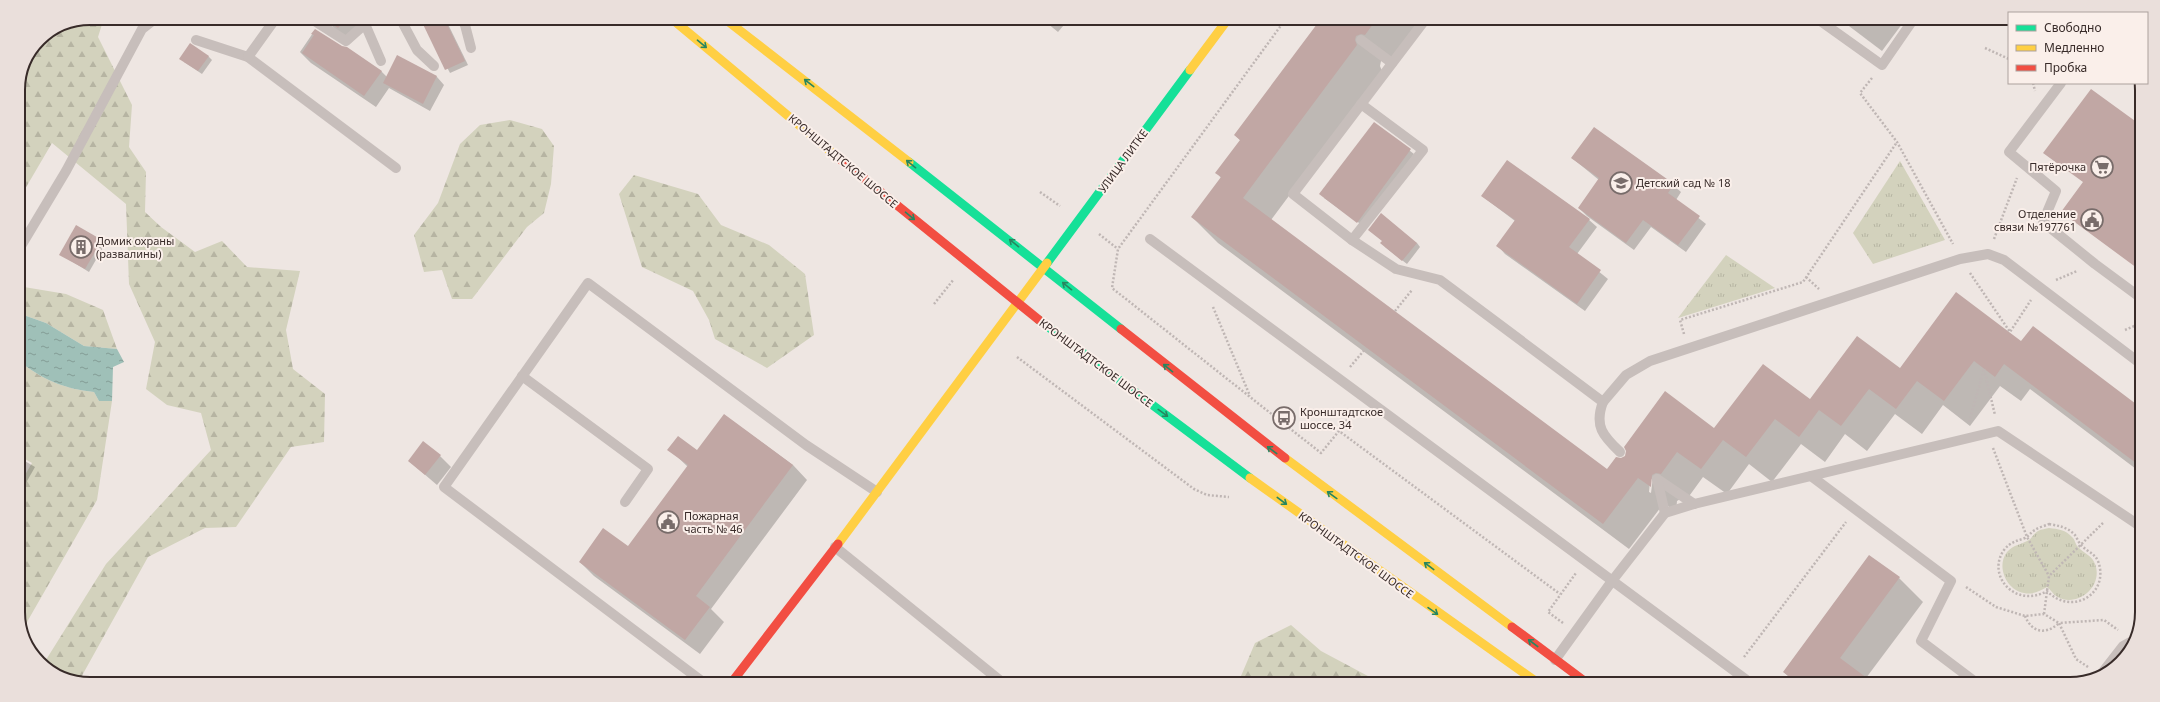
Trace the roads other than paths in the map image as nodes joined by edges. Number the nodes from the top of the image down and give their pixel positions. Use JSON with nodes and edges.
{"nodes":[{"id":1,"x":147,"y":25,"type":"edge"},
{"id":2,"x":271,"y":25,"type":"edge"},
{"id":3,"x":321,"y":25,"type":"edge"},
{"id":4,"x":363,"y":25,"type":"edge"},
{"id":5,"x":368,"y":25,"type":"edge"},
{"id":6,"x":404,"y":25,"type":"edge"},
{"id":7,"x":465,"y":25,"type":"edge"},
{"id":8,"x":679,"y":25,"type":"edge"},
{"id":9,"x":733,"y":25,"type":"edge"},
{"id":10,"x":1224,"y":25,"type":"edge"},
{"id":11,"x":1421,"y":25,"type":"edge"},
{"id":12,"x":1826,"y":25,"type":"edge"},
{"id":13,"x":1910,"y":25,"type":"edge"},
{"id":14,"x":196,"y":40,"type":"dead end"},
{"id":15,"x":1361,"y":40,"type":"dead end"},
{"id":16,"x":470,"y":48,"type":"dead end"},
{"id":17,"x":248,"y":57,"type":"junction"},
{"id":18,"x":381,"y":61,"type":"dead end"},
{"id":19,"x":1392,"y":63,"type":"junction"},
{"id":20,"x":434,"y":66,"type":"dead end"},
{"id":21,"x":2059,"y":84,"type":"edge"},
{"id":22,"x":1361,"y":104,"type":"junction"},
{"id":23,"x":396,"y":168,"type":"dead end"},
{"id":24,"x":25,"y":239,"type":"edge"},
{"id":25,"x":1150,"y":239,"type":"dead end"},
{"id":26,"x":1352,"y":240,"type":"junction"},
{"id":27,"x":1044,"y":268,"type":"junction"},
{"id":28,"x":2135,"y":294,"type":"edge"},
{"id":29,"x":1018,"y":303,"type":"junction"},
{"id":30,"x":2135,"y":359,"type":"edge"},
{"id":31,"x":522,"y":376,"type":"junction"},
{"id":32,"x":1603,"y":402,"type":"junction"},
{"id":33,"x":1620,"y":452,"type":"dead end"},
{"id":34,"x":1811,"y":476,"type":"junction"},
{"id":35,"x":877,"y":492,"type":"junction"},
{"id":36,"x":625,"y":502,"type":"dead end"},
{"id":37,"x":1694,"y":504,"type":"junction"},
{"id":38,"x":1665,"y":513,"type":"junction"},
{"id":39,"x":2135,"y":523,"type":"edge"},
{"id":40,"x":835,"y":547,"type":"junction"},
{"id":41,"x":1612,"y":581,"type":"junction"},
{"id":42,"x":2126,"y":644,"type":"edge"},
{"id":43,"x":1555,"y":660,"type":"junction"},
{"id":44,"x":2109,"y":664,"type":"edge"},
{"id":45,"x":697,"y":677,"type":"edge"},
{"id":46,"x":736,"y":677,"type":"edge"},
{"id":47,"x":996,"y":677,"type":"edge"},
{"id":48,"x":1529,"y":677,"type":"edge"},
{"id":49,"x":1579,"y":677,"type":"edge"},
{"id":50,"x":1743,"y":677,"type":"edge"},
{"id":51,"x":1969,"y":677,"type":"edge"}],
"edges":[{"from":1,"to":24,"type":"lane"},
{"from":2,"to":17,"type":"lane"},
{"from":3,"to":4,"type":"lane"},
{"from":5,"to":18,"type":"lane"},
{"from":6,"to":20,"type":"lane"},
{"from":7,"to":16,"type":"lane"},
{"from":8,"to":29,"type":"main road","name":"КРОНШТАДТСКОЕ ШОССЕ","one_way":true},
{"from":27,"to":9,"type":"main road","one_way":true},
{"from":10,"to":27,"type":"main road","name":"УЛИЦА ЛИТКЕ"},
{"from":11,"to":19,"type":"lane"},
{"from":12,"to":13,"type":"lane"},
{"from":14,"to":17,"type":"lane"},
{"from":15,"to":19,"type":"lane"},
{"from":17,"to":23,"type":"lane"},
{"from":19,"to":22,"type":"lane"},
{"from":21,"to":28,"type":"lane"},
{"from":22,"to":26,"type":"lane"},
{"from":22,"to":26,"type":"lane"},
{"from":25,"to":41,"type":"lane"},
{"from":26,"to":32,"type":"lane"},
{"from":27,"to":29,"type":"main road","name":"УЛИЦА ЛИТКЕ"},
{"from":43,"to":27,"type":"main road","one_way":true},
{"from":29,"to":35,"type":"main road","name":"УЛИЦА ЛИТКЕ"},
{"from":29,"to":48,"type":"main road","name":"КРОНШТАДТСКОЕ ШОССЕ","one_way":true},
{"from":30,"to":32,"type":"lane"},
{"from":31,"to":35,"type":"lane"},
{"from":31,"to":36,"type":"lane"},
{"from":31,"to":45,"type":"lane"},
{"from":32,"to":33,"type":"lane"},
{"from":34,"to":37,"type":"lane"},
{"from":34,"to":39,"type":"lane"},
{"from":34,"to":51,"type":"lane"},
{"from":35,"to":40,"type":"main road","name":"УЛИЦА ЛИТКЕ"},
{"from":37,"to":38,"type":"lane"},
{"from":37,"to":38,"type":"lane"},
{"from":38,"to":41,"type":"lane"},
{"from":40,"to":46,"type":"main road","name":"УЛИЦА ЛИТКЕ"},
{"from":40,"to":47,"type":"lane"},
{"from":41,"to":43,"type":"lane"},
{"from":41,"to":50,"type":"lane"},
{"from":42,"to":44,"type":"lane"},
{"from":43,"to":49,"type":"main road"}]}
